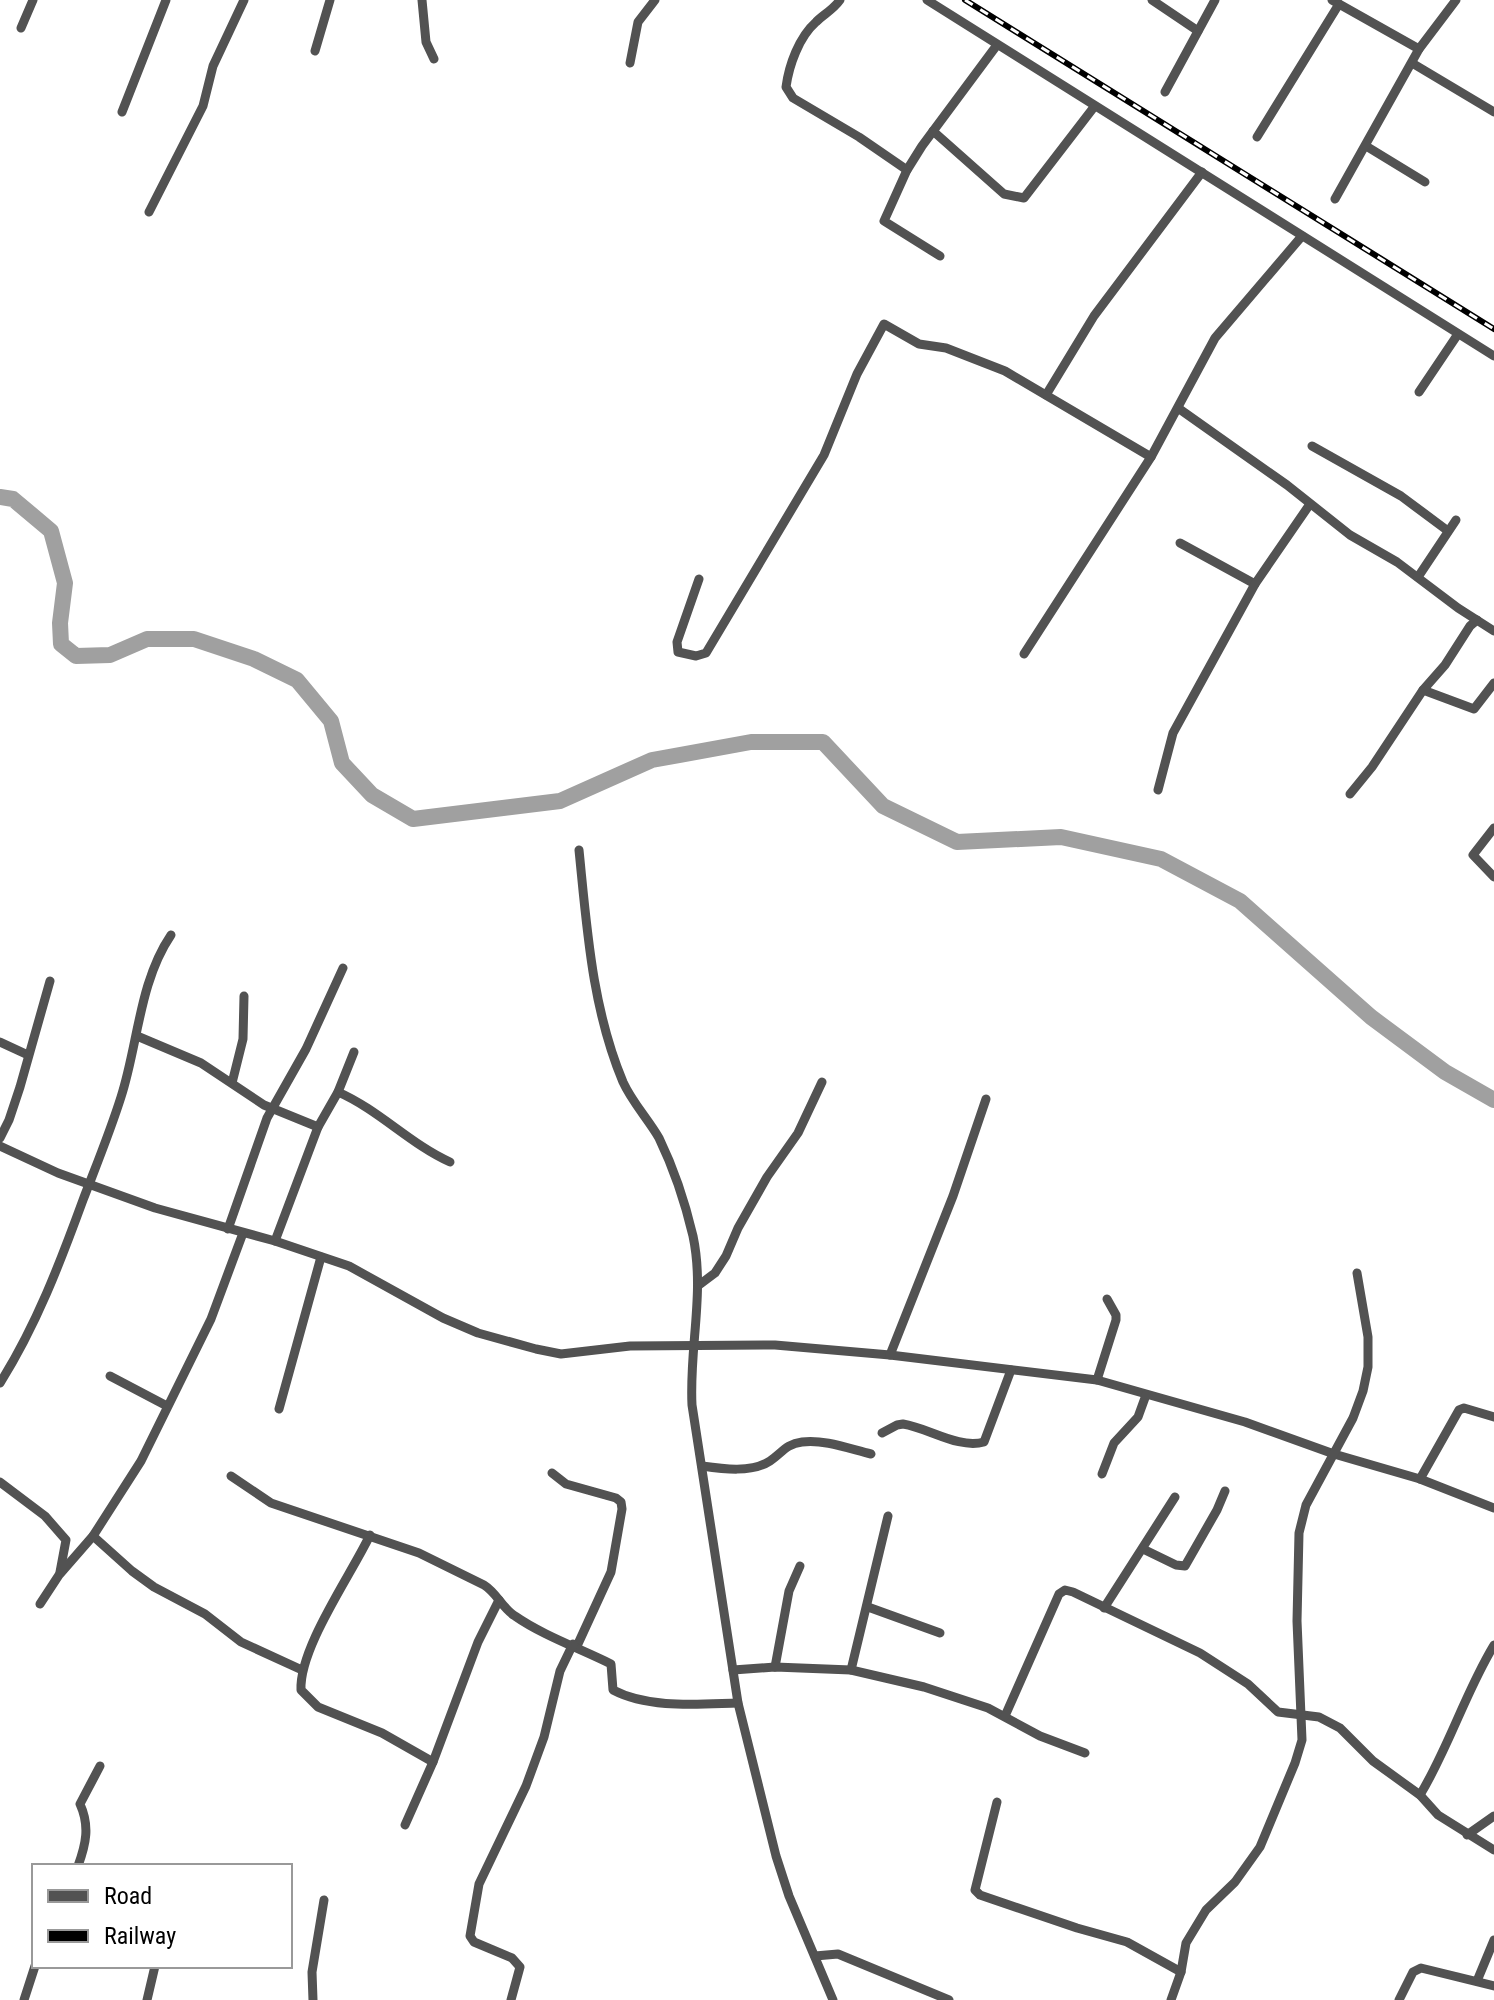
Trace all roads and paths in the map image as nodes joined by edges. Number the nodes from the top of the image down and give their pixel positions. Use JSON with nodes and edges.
{"nodes":[{"id":1,"x":33,"y":0,"type":"edge"},
{"id":2,"x":166,"y":0,"type":"edge"},
{"id":3,"x":244,"y":0,"type":"edge"},
{"id":4,"x":330,"y":0,"type":"edge"},
{"id":5,"x":422,"y":0,"type":"edge"},
{"id":6,"x":655,"y":0,"type":"edge"},
{"id":7,"x":840,"y":0,"type":"edge"},
{"id":8,"x":927,"y":0,"type":"edge"},
{"id":9,"x":1152,"y":0,"type":"edge"},
{"id":10,"x":1215,"y":0,"type":"edge"},
{"id":11,"x":1456,"y":0,"type":"edge"},
{"id":12,"x":1336,"y":2,"type":"edge"},
{"id":13,"x":21,"y":28,"type":"dead end"},
{"id":14,"x":1198,"y":31,"type":"junction"},
{"id":15,"x":997,"y":45,"type":"junction"},
{"id":16,"x":1419,"y":49,"type":"junction"},
{"id":17,"x":315,"y":51,"type":"dead end"},
{"id":18,"x":434,"y":59,"type":"dead end"},
{"id":19,"x":630,"y":63,"type":"dead end"},
{"id":20,"x":1412,"y":63,"type":"junction"},
{"id":21,"x":1165,"y":92,"type":"dead end"},
{"id":22,"x":1094,"y":107,"type":"junction"},
{"id":23,"x":122,"y":112,"type":"dead end"},
{"id":24,"x":1494,"y":112,"type":"edge"},
{"id":25,"x":933,"y":131,"type":"junction"},
{"id":26,"x":1257,"y":137,"type":"dead end"},
{"id":27,"x":1366,"y":146,"type":"junction"},
{"id":28,"x":907,"y":170,"type":"junction"},
{"id":29,"x":1202,"y":172,"type":"junction"},
{"id":30,"x":1425,"y":182,"type":"dead end"},
{"id":31,"x":1335,"y":199,"type":"dead end"},
{"id":32,"x":149,"y":212,"type":"dead end"},
{"id":33,"x":1302,"y":236,"type":"junction"},
{"id":34,"x":940,"y":256,"type":"dead end"},
{"id":35,"x":1458,"y":334,"type":"junction"},
{"id":36,"x":1494,"y":356,"type":"edge"},
{"id":37,"x":1419,"y":392,"type":"dead end"},
{"id":38,"x":1046,"y":395,"type":"junction"},
{"id":39,"x":1178,"y":408,"type":"junction"},
{"id":40,"x":1312,"y":446,"type":"dead end"},
{"id":41,"x":1151,"y":457,"type":"junction"},
{"id":42,"x":1310,"y":504,"type":"junction"},
{"id":43,"x":1456,"y":520,"type":"dead end"},
{"id":44,"x":1448,"y":531,"type":"junction"},
{"id":45,"x":1180,"y":543,"type":"dead end"},
{"id":46,"x":1418,"y":577,"type":"junction"},
{"id":47,"x":699,"y":579,"type":"dead end"},
{"id":48,"x":1255,"y":584,"type":"junction"},
{"id":49,"x":1477,"y":620,"type":"junction"},
{"id":50,"x":1494,"y":631,"type":"edge"},
{"id":51,"x":1024,"y":654,"type":"dead end"},
{"id":52,"x":1494,"y":683,"type":"edge"},
{"id":53,"x":1423,"y":690,"type":"junction"},
{"id":54,"x":1158,"y":790,"type":"dead end"},
{"id":55,"x":1350,"y":794,"type":"dead end"},
{"id":56,"x":1494,"y":828,"type":"edge"},
{"id":57,"x":579,"y":850,"type":"dead end"},
{"id":58,"x":1494,"y":877,"type":"edge"},
{"id":59,"x":171,"y":935,"type":"dead end"},
{"id":60,"x":343,"y":968,"type":"dead end"},
{"id":61,"x":50,"y":981,"type":"dead end"},
{"id":62,"x":244,"y":996,"type":"dead end"},
{"id":63,"x":137,"y":1036,"type":"junction"},
{"id":64,"x":0,"y":1042,"type":"edge"},
{"id":65,"x":354,"y":1052,"type":"dead end"},
{"id":66,"x":28,"y":1055,"type":"junction"},
{"id":67,"x":822,"y":1082,"type":"dead end"},
{"id":68,"x":232,"y":1083,"type":"junction"},
{"id":69,"x":338,"y":1092,"type":"junction"},
{"id":70,"x":986,"y":1099,"type":"dead end"},
{"id":71,"x":272,"y":1109,"type":"junction"},
{"id":72,"x":318,"y":1127,"type":"junction"},
{"id":73,"x":0,"y":1138,"type":"edge"},
{"id":74,"x":0,"y":1146,"type":"edge"},
{"id":75,"x":450,"y":1162,"type":"dead end"},
{"id":76,"x":89,"y":1184,"type":"junction"},
{"id":77,"x":228,"y":1229,"type":"junction"},
{"id":78,"x":243,"y":1233,"type":"junction"},
{"id":79,"x":275,"y":1241,"type":"junction"},
{"id":80,"x":321,"y":1257,"type":"junction"},
{"id":81,"x":1357,"y":1273,"type":"dead end"},
{"id":82,"x":699,"y":1285,"type":"junction"},
{"id":83,"x":1107,"y":1299,"type":"dead end"},
{"id":84,"x":694,"y":1346,"type":"junction"},
{"id":85,"x":890,"y":1355,"type":"junction"},
{"id":86,"x":1011,"y":1370,"type":"junction"},
{"id":87,"x":110,"y":1376,"type":"dead end"},
{"id":88,"x":1097,"y":1380,"type":"junction"},
{"id":89,"x":0,"y":1383,"type":"edge"},
{"id":90,"x":1146,"y":1395,"type":"junction"},
{"id":91,"x":167,"y":1406,"type":"junction"},
{"id":92,"x":279,"y":1409,"type":"dead end"},
{"id":93,"x":1494,"y":1417,"type":"edge"},
{"id":94,"x":882,"y":1433,"type":"dead end"},
{"id":95,"x":871,"y":1454,"type":"dead end"},
{"id":96,"x":1334,"y":1454,"type":"junction"},
{"id":97,"x":702,"y":1466,"type":"junction"},
{"id":98,"x":552,"y":1473,"type":"dead end"},
{"id":99,"x":1102,"y":1474,"type":"dead end"},
{"id":100,"x":231,"y":1476,"type":"dead end"},
{"id":101,"x":1420,"y":1479,"type":"junction"},
{"id":102,"x":0,"y":1482,"type":"edge"},
{"id":103,"x":1225,"y":1491,"type":"dead end"},
{"id":104,"x":1175,"y":1497,"type":"dead end"},
{"id":105,"x":1494,"y":1508,"type":"edge"},
{"id":106,"x":888,"y":1516,"type":"dead end"},
{"id":107,"x":370,"y":1535,"type":"junction"},
{"id":108,"x":93,"y":1536,"type":"junction"},
{"id":109,"x":1143,"y":1549,"type":"junction"},
{"id":110,"x":800,"y":1566,"type":"dead end"},
{"id":111,"x":59,"y":1575,"type":"junction"},
{"id":112,"x":499,"y":1600,"type":"junction"},
{"id":113,"x":40,"y":1604,"type":"dead end"},
{"id":114,"x":868,"y":1607,"type":"junction"},
{"id":115,"x":1104,"y":1608,"type":"junction"},
{"id":116,"x":940,"y":1633,"type":"dead end"},
{"id":117,"x":575,"y":1645,"type":"junction"},
{"id":118,"x":1494,"y":1645,"type":"edge"},
{"id":119,"x":775,"y":1667,"type":"junction"},
{"id":120,"x":302,"y":1670,"type":"junction"},
{"id":121,"x":733,"y":1670,"type":"junction"},
{"id":122,"x":851,"y":1670,"type":"junction"},
{"id":123,"x":738,"y":1703,"type":"junction"},
{"id":124,"x":1005,"y":1716,"type":"junction"},
{"id":125,"x":1301,"y":1717,"type":"junction"},
{"id":126,"x":1085,"y":1753,"type":"dead end"},
{"id":127,"x":433,"y":1762,"type":"junction"},
{"id":128,"x":100,"y":1766,"type":"dead end"},
{"id":129,"x":1420,"y":1795,"type":"junction"},
{"id":130,"x":997,"y":1802,"type":"dead end"},
{"id":131,"x":1494,"y":1816,"type":"edge"},
{"id":132,"x":405,"y":1825,"type":"dead end"},
{"id":133,"x":1467,"y":1835,"type":"junction"},
{"id":134,"x":1494,"y":1850,"type":"edge"},
{"id":135,"x":79,"y":1864,"type":"edge"},
{"id":136,"x":324,"y":1900,"type":"dead end"},
{"id":137,"x":1494,"y":1940,"type":"edge"},
{"id":138,"x":815,"y":1956,"type":"junction"},
{"id":139,"x":34,"y":1968,"type":"edge"},
{"id":140,"x":155,"y":1968,"type":"edge"},
{"id":141,"x":1181,"y":1972,"type":"junction"},
{"id":142,"x":1477,"y":1981,"type":"junction"},
{"id":143,"x":1494,"y":1986,"type":"edge"},
{"id":144,"x":24,"y":2000,"type":"edge"},
{"id":145,"x":147,"y":2000,"type":"edge"},
{"id":146,"x":313,"y":2000,"type":"edge"},
{"id":147,"x":511,"y":2000,"type":"edge"},
{"id":148,"x":833,"y":2000,"type":"edge"},
{"id":149,"x":949,"y":2000,"type":"edge"},
{"id":150,"x":1171,"y":2000,"type":"edge"},
{"id":151,"x":1399,"y":2000,"type":"edge"}],
"edges":[{"from":1,"to":13,"type":"street"},
{"from":2,"to":23,"type":"street"},
{"from":3,"to":32,"type":"street"},
{"from":4,"to":17,"type":"street"},
{"from":5,"to":18,"type":"street"},
{"from":6,"to":19,"type":"street"},
{"from":7,"to":28,"type":"street"},
{"from":8,"to":15,"type":"street"},
{"from":9,"to":14,"type":"street"},
{"from":10,"to":14,"type":"street"},
{"from":11,"to":16,"type":"street"},
{"from":12,"to":16,"type":"street"},
{"from":12,"to":26,"type":"street"},
{"from":14,"to":21,"type":"street"},
{"from":15,"to":22,"type":"street"},
{"from":15,"to":25,"type":"street"},
{"from":16,"to":20,"type":"street"},
{"from":20,"to":24,"type":"street"},
{"from":20,"to":27,"type":"street"},
{"from":22,"to":25,"type":"street"},
{"from":22,"to":29,"type":"street"},
{"from":25,"to":28,"type":"street"},
{"from":27,"to":30,"type":"street"},
{"from":27,"to":31,"type":"street"},
{"from":28,"to":34,"type":"street"},
{"from":29,"to":33,"type":"street"},
{"from":29,"to":38,"type":"street"},
{"from":33,"to":35,"type":"street"},
{"from":33,"to":39,"type":"street"},
{"from":35,"to":36,"type":"street"},
{"from":35,"to":37,"type":"street"},
{"from":38,"to":41,"type":"street"},
{"from":38,"to":47,"type":"street"},
{"from":39,"to":41,"type":"street"},
{"from":39,"to":42,"type":"street"},
{"from":40,"to":44,"type":"street"},
{"from":41,"to":51,"type":"street"},
{"from":42,"to":46,"type":"street"},
{"from":42,"to":48,"type":"street"},
{"from":43,"to":44,"type":"street"},
{"from":44,"to":46,"type":"street"},
{"from":45,"to":48,"type":"street"},
{"from":46,"to":49,"type":"street"},
{"from":48,"to":54,"type":"street"},
{"from":49,"to":50,"type":"street"},
{"from":49,"to":53,"type":"street"},
{"from":52,"to":53,"type":"street"},
{"from":53,"to":55,"type":"street"},
{"from":56,"to":58,"type":"street"},
{"from":57,"to":82,"type":"street"},
{"from":59,"to":63,"type":"street"},
{"from":60,"to":71,"type":"street"},
{"from":61,"to":66,"type":"street"},
{"from":62,"to":68,"type":"street"},
{"from":63,"to":68,"type":"street"},
{"from":63,"to":76,"type":"street"},
{"from":64,"to":66,"type":"street"},
{"from":65,"to":69,"type":"street"},
{"from":66,"to":73,"type":"street"},
{"from":67,"to":82,"type":"street"},
{"from":68,"to":71,"type":"street"},
{"from":69,"to":72,"type":"street"},
{"from":69,"to":75,"type":"street"},
{"from":70,"to":85,"type":"street"},
{"from":71,"to":72,"type":"street"},
{"from":71,"to":77,"type":"street"},
{"from":72,"to":79,"type":"street"},
{"from":74,"to":76,"type":"street"},
{"from":76,"to":77,"type":"street"},
{"from":76,"to":89,"type":"street"},
{"from":77,"to":78,"type":"street"},
{"from":78,"to":79,"type":"street"},
{"from":78,"to":91,"type":"street"},
{"from":79,"to":80,"type":"street"},
{"from":80,"to":84,"type":"street"},
{"from":80,"to":92,"type":"street"},
{"from":81,"to":96,"type":"street"},
{"from":82,"to":84,"type":"street"},
{"from":83,"to":88,"type":"street"},
{"from":84,"to":85,"type":"street"},
{"from":84,"to":97,"type":"street"},
{"from":85,"to":86,"type":"street"},
{"from":86,"to":88,"type":"street"},
{"from":86,"to":94,"type":"street"},
{"from":87,"to":91,"type":"street"},
{"from":88,"to":90,"type":"street"},
{"from":90,"to":96,"type":"street"},
{"from":90,"to":99,"type":"street"},
{"from":91,"to":108,"type":"street"},
{"from":93,"to":101,"type":"street"},
{"from":95,"to":97,"type":"street"},
{"from":96,"to":101,"type":"street"},
{"from":96,"to":125,"type":"street"},
{"from":97,"to":121,"type":"street"},
{"from":98,"to":117,"type":"street"},
{"from":100,"to":107,"type":"street"},
{"from":101,"to":105,"type":"street"},
{"from":102,"to":111,"type":"street"},
{"from":103,"to":109,"type":"street"},
{"from":104,"to":109,"type":"street"},
{"from":106,"to":114,"type":"street"},
{"from":107,"to":112,"type":"street"},
{"from":107,"to":120,"type":"street"},
{"from":108,"to":111,"type":"street"},
{"from":108,"to":120,"type":"street"},
{"from":109,"to":115,"type":"street"},
{"from":110,"to":119,"type":"street"},
{"from":111,"to":113,"type":"street"},
{"from":112,"to":117,"type":"street"},
{"from":112,"to":127,"type":"street"},
{"from":114,"to":116,"type":"street"},
{"from":114,"to":122,"type":"street"},
{"from":115,"to":124,"type":"street"},
{"from":115,"to":125,"type":"street"},
{"from":117,"to":123,"type":"street"},
{"from":117,"to":147,"type":"street"},
{"from":118,"to":129,"type":"street"},
{"from":119,"to":121,"type":"street"},
{"from":119,"to":122,"type":"street"},
{"from":120,"to":127,"type":"street"},
{"from":121,"to":123,"type":"street"},
{"from":122,"to":124,"type":"street"},
{"from":123,"to":138,"type":"street"},
{"from":124,"to":126,"type":"street"},
{"from":125,"to":129,"type":"street"},
{"from":125,"to":141,"type":"street"},
{"from":127,"to":132,"type":"street"},
{"from":128,"to":135,"type":"street"},
{"from":129,"to":133,"type":"street"},
{"from":130,"to":141,"type":"street"},
{"from":131,"to":133,"type":"street"},
{"from":133,"to":134,"type":"street"},
{"from":136,"to":146,"type":"street"},
{"from":137,"to":142,"type":"street"},
{"from":138,"to":148,"type":"street"},
{"from":138,"to":149,"type":"street"},
{"from":139,"to":144,"type":"street"},
{"from":140,"to":145,"type":"street"},
{"from":141,"to":150,"type":"street"},
{"from":142,"to":143,"type":"street"},
{"from":142,"to":151,"type":"street"}]}
